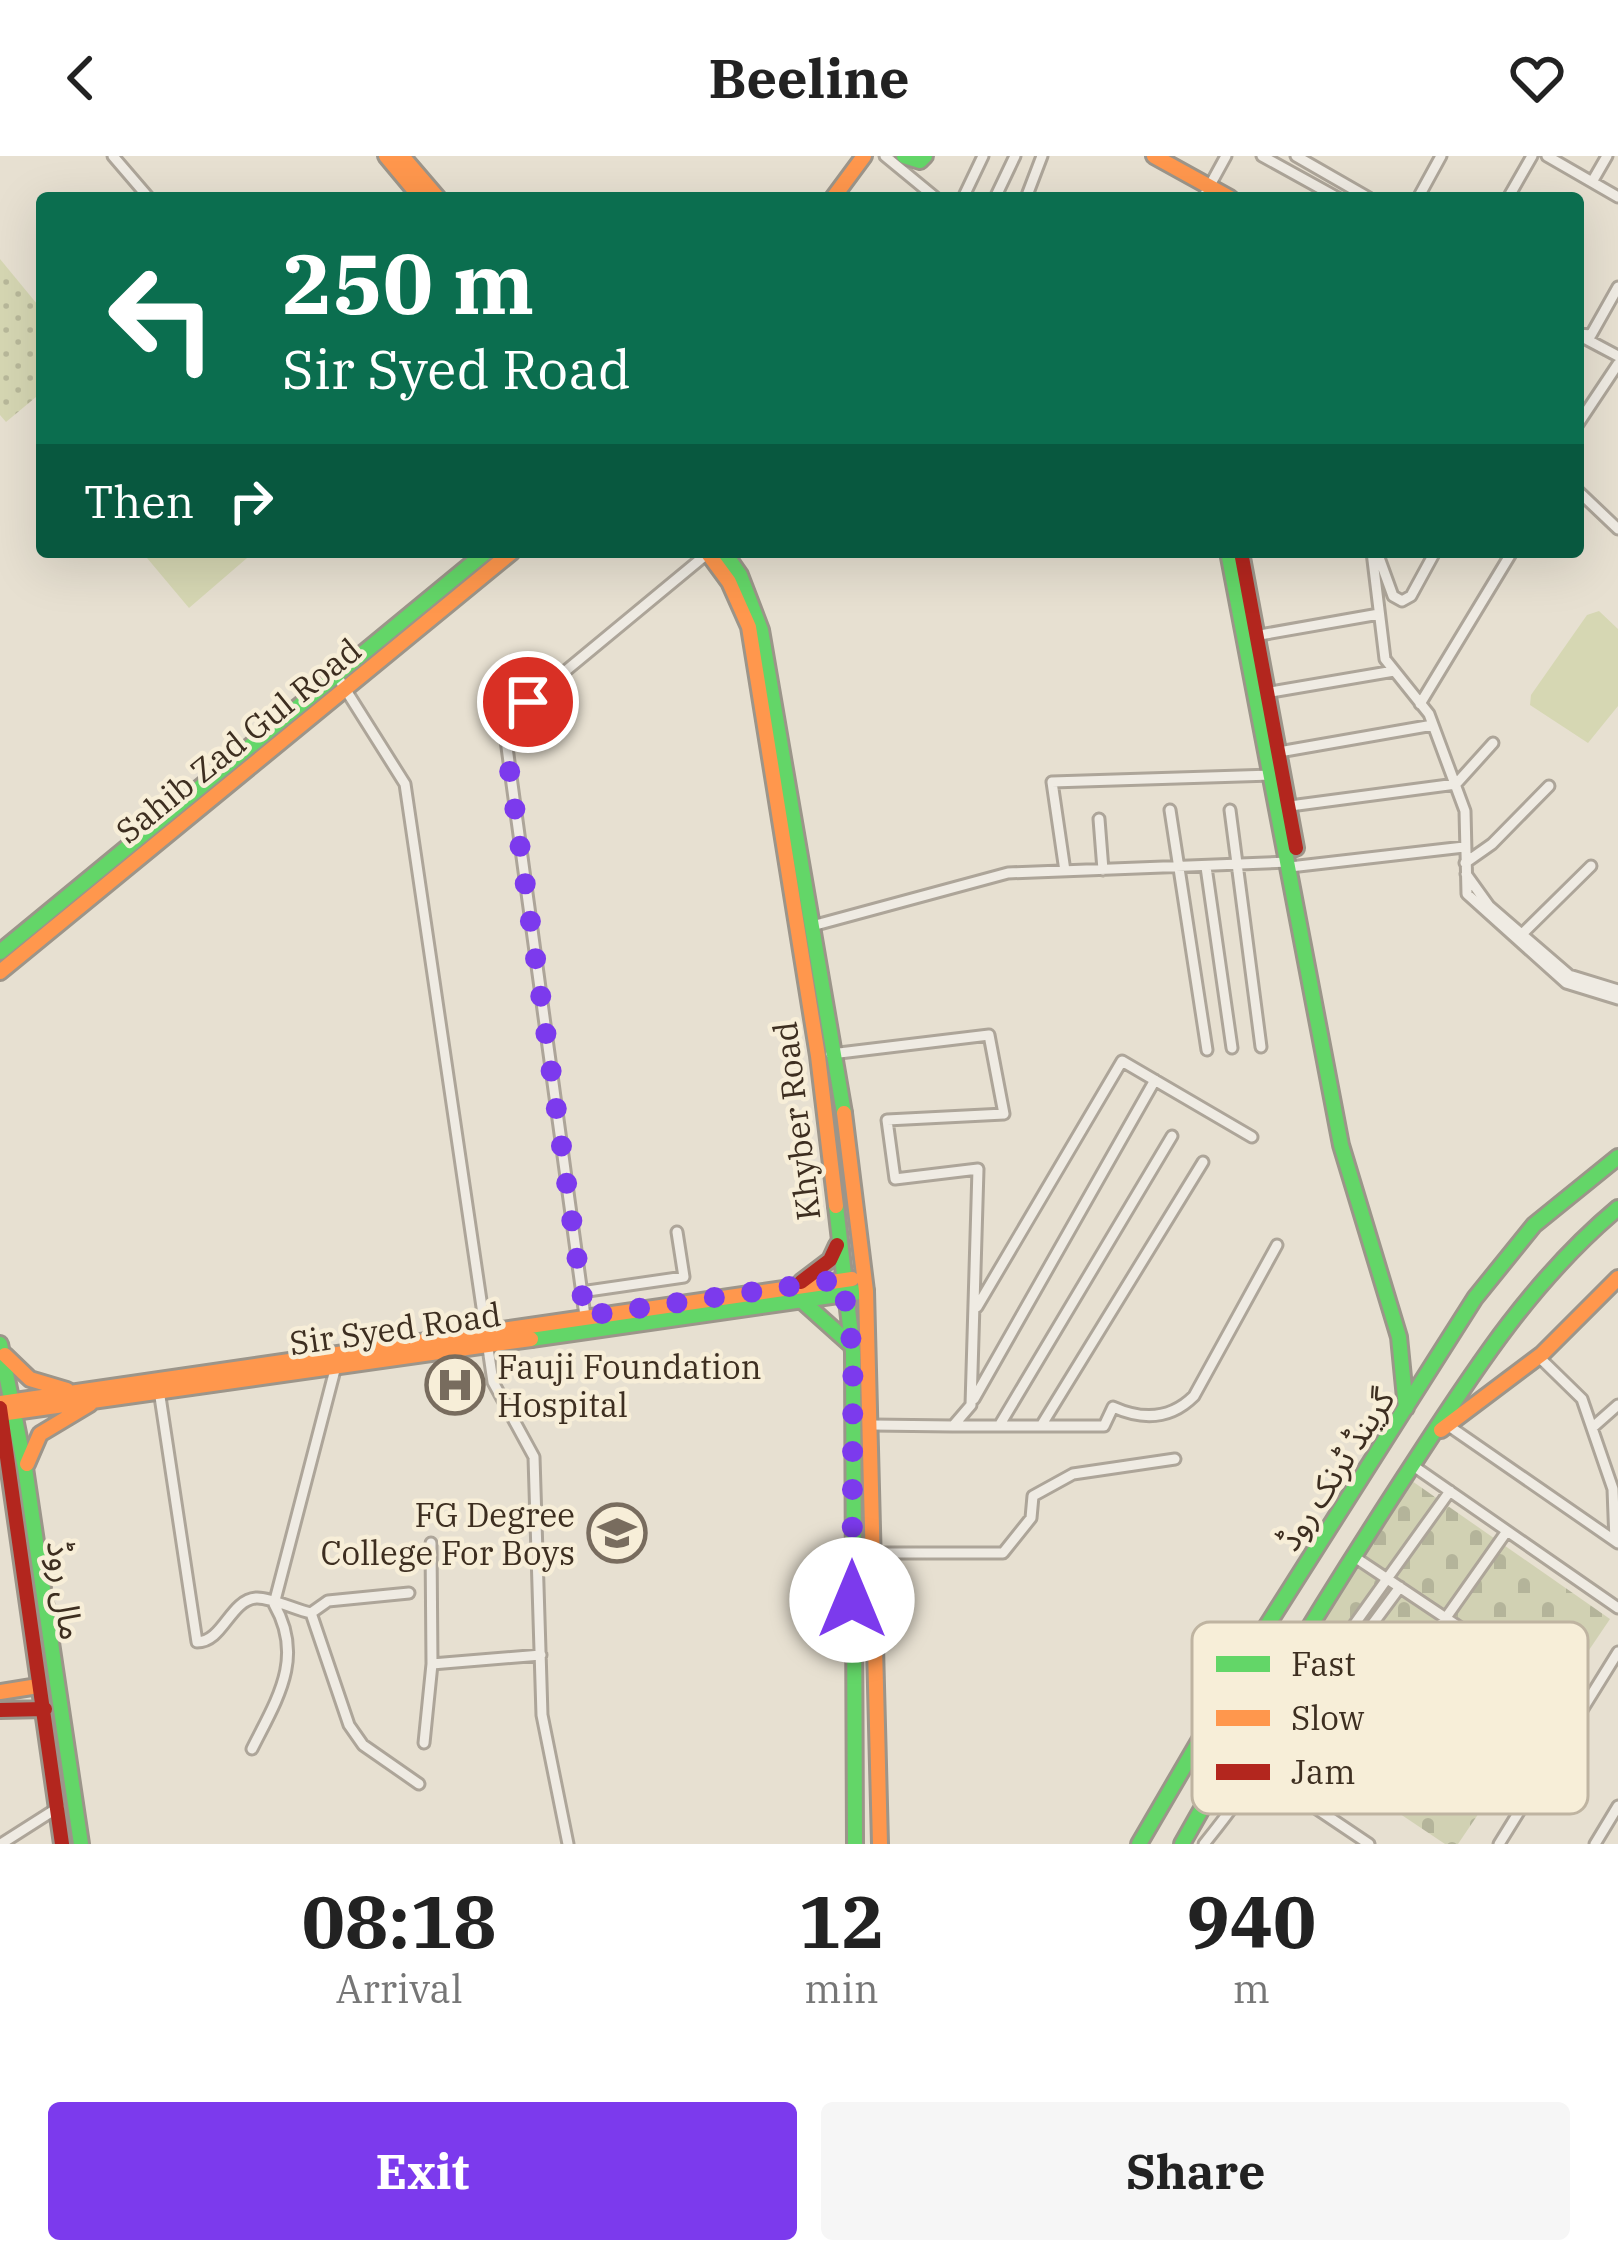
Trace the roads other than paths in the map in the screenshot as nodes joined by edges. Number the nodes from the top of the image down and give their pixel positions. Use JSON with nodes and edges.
{"nodes":[{"id":1,"x":112,"y":156,"type":"edge"},
{"id":2,"x":386,"y":156,"type":"edge"},
{"id":3,"x":402,"y":156,"type":"edge"},
{"id":4,"x":864,"y":156,"type":"edge"},
{"id":5,"x":885,"y":156,"type":"edge"},
{"id":6,"x":904,"y":156,"type":"edge"},
{"id":7,"x":925,"y":156,"type":"edge"},
{"id":8,"x":983,"y":156,"type":"edge"},
{"id":9,"x":1015,"y":156,"type":"edge"},
{"id":10,"x":1042,"y":156,"type":"edge"},
{"id":11,"x":1154,"y":156,"type":"edge"},
{"id":12,"x":1226,"y":156,"type":"edge"},
{"id":13,"x":1262,"y":156,"type":"edge"},
{"id":14,"x":1296,"y":156,"type":"edge"},
{"id":15,"x":1421,"y":156,"type":"edge"},
{"id":16,"x":1532,"y":156,"type":"edge"},
{"id":17,"x":1547,"y":156,"type":"edge"},
{"id":18,"x":1607,"y":156,"type":"edge"},
{"id":19,"x":1439,"y":160,"type":"edge"},
{"id":20,"x":1592,"y":182,"type":"junction"},
{"id":21,"x":144,"y":192,"type":"edge"},
{"id":22,"x":416,"y":192,"type":"edge"},
{"id":23,"x":433,"y":192,"type":"edge"},
{"id":24,"x":837,"y":192,"type":"edge"},
{"id":25,"x":929,"y":192,"type":"edge"},
{"id":26,"x":966,"y":192,"type":"edge"},
{"id":27,"x":998,"y":192,"type":"edge"},
{"id":28,"x":1028,"y":192,"type":"edge"},
{"id":29,"x":1206,"y":192,"type":"edge"},
{"id":30,"x":1327,"y":192,"type":"edge"},
{"id":31,"x":1359,"y":192,"type":"edge"},
{"id":32,"x":1421,"y":192,"type":"edge"},
{"id":33,"x":1511,"y":192,"type":"edge"},
{"id":34,"x":1618,"y":197,"type":"edge"},
{"id":35,"x":1618,"y":286,"type":"edge"},
{"id":36,"x":1584,"y":332,"type":"edge"},
{"id":37,"x":1584,"y":338,"type":"edge"},
{"id":38,"x":1618,"y":360,"type":"edge"},
{"id":39,"x":1584,"y":414,"type":"edge"},
{"id":40,"x":1584,"y":497,"type":"edge"},
{"id":41,"x":1618,"y":529,"type":"edge"},
{"id":42,"x":480,"y":558,"type":"edge"},
{"id":43,"x":504,"y":558,"type":"edge"},
{"id":44,"x":701,"y":558,"type":"edge"},
{"id":45,"x":708,"y":558,"type":"edge"},
{"id":46,"x":728,"y":558,"type":"edge"},
{"id":47,"x":1229,"y":558,"type":"edge"},
{"id":48,"x":1242,"y":558,"type":"edge"},
{"id":49,"x":1374,"y":558,"type":"edge"},
{"id":50,"x":1377,"y":558,"type":"edge"},
{"id":51,"x":1431,"y":558,"type":"edge"},
{"id":52,"x":1507,"y":558,"type":"edge"},
{"id":53,"x":1379,"y":614,"type":"junction"},
{"id":54,"x":1260,"y":635,"type":"junction"},
{"id":55,"x":1394,"y":671,"type":"junction"},
{"id":56,"x":341,"y":681,"type":"junction"},
{"id":57,"x":1271,"y":692,"type":"junction"},
{"id":58,"x":1420,"y":704,"type":"junction"},
{"id":59,"x":1433,"y":725,"type":"junction"},
{"id":60,"x":1493,"y":743,"type":"dead end"},
{"id":61,"x":1280,"y":752,"type":"junction"},
{"id":62,"x":1273,"y":776,"type":"junction"},
{"id":63,"x":1456,"y":784,"type":"junction"},
{"id":64,"x":1549,"y":786,"type":"dead end"},
{"id":65,"x":1290,"y":806,"type":"junction"},
{"id":66,"x":1170,"y":810,"type":"dead end"},
{"id":67,"x":1230,"y":810,"type":"dead end"},
{"id":68,"x":1100,"y":819,"type":"dead end"},
{"id":69,"x":1465,"y":847,"type":"junction"},
{"id":70,"x":1237,"y":866,"type":"junction"},
{"id":71,"x":1464,"y":866,"type":"junction"},
{"id":72,"x":1591,"y":866,"type":"dead end"},
{"id":73,"x":1205,"y":867,"type":"junction"},
{"id":74,"x":1176,"y":868,"type":"junction"},
{"id":75,"x":1292,"y":868,"type":"junction"},
{"id":76,"x":1103,"y":870,"type":"junction"},
{"id":77,"x":1065,"y":871,"type":"junction"},
{"id":78,"x":812,"y":926,"type":"junction"},
{"id":79,"x":1520,"y":937,"type":"junction"},
{"id":80,"x":0,"y":952,"type":"edge"},
{"id":81,"x":0,"y":972,"type":"edge"},
{"id":82,"x":1618,"y":990,"type":"edge"},
{"id":83,"x":1618,"y":999,"type":"edge"},
{"id":84,"x":1261,"y":1047,"type":"dead end"},
{"id":85,"x":1232,"y":1048,"type":"dead end"},
{"id":86,"x":1207,"y":1050,"type":"dead end"},
{"id":87,"x":831,"y":1054,"type":"junction"},
{"id":88,"x":1155,"y":1081,"type":"junction"},
{"id":89,"x":1172,"y":1136,"type":"dead end"},
{"id":90,"x":1252,"y":1137,"type":"dead end"},
{"id":91,"x":1618,"y":1157,"type":"edge"},
{"id":92,"x":1203,"y":1162,"type":"dead end"},
{"id":93,"x":1618,"y":1208,"type":"edge"},
{"id":94,"x":677,"y":1232,"type":"dead end"},
{"id":95,"x":837,"y":1244,"type":"junction"},
{"id":96,"x":1277,"y":1245,"type":"dead end"},
{"id":97,"x":1618,"y":1278,"type":"edge"},
{"id":98,"x":865,"y":1285,"type":"junction"},
{"id":99,"x":843,"y":1286,"type":"junction"},
{"id":100,"x":581,"y":1292,"type":"junction"},
{"id":101,"x":795,"y":1292,"type":"junction"},
{"id":102,"x":974,"y":1312,"type":"junction"},
{"id":103,"x":585,"y":1316,"type":"junction"},
{"id":104,"x":490,"y":1335,"type":"junction"},
{"id":105,"x":1,"y":1347,"type":"edge"},
{"id":106,"x":853,"y":1352,"type":"junction"},
{"id":107,"x":1539,"y":1357,"type":"junction"},
{"id":108,"x":336,"y":1364,"type":"junction"},
{"id":109,"x":159,"y":1390,"type":"junction"},
{"id":110,"x":74,"y":1392,"type":"junction"},
{"id":111,"x":100,"y":1399,"type":"junction"},
{"id":112,"x":971,"y":1405,"type":"junction"},
{"id":113,"x":1618,"y":1406,"type":"edge"},
{"id":114,"x":1406,"y":1408,"type":"junction"},
{"id":115,"x":5,"y":1409,"type":"edge"},
{"id":116,"x":1446,"y":1424,"type":"junction"},
{"id":117,"x":872,"y":1425,"type":"junction"},
{"id":118,"x":953,"y":1426,"type":"junction"},
{"id":119,"x":999,"y":1426,"type":"junction"},
{"id":120,"x":1041,"y":1426,"type":"junction"},
{"id":121,"x":1593,"y":1427,"type":"junction"},
{"id":122,"x":1175,"y":1459,"type":"dead end"},
{"id":123,"x":1412,"y":1465,"type":"junction"},
{"id":124,"x":24,"y":1477,"type":"junction"},
{"id":125,"x":1450,"y":1491,"type":"junction"},
{"id":126,"x":1507,"y":1531,"type":"junction"},
{"id":127,"x":1617,"y":1542,"type":"edge"},
{"id":128,"x":430,"y":1543,"type":"dead end"},
{"id":129,"x":874,"y":1553,"type":"junction"},
{"id":130,"x":1353,"y":1556,"type":"junction"},
{"id":131,"x":1387,"y":1578,"type":"junction"},
{"id":132,"x":1400,"y":1587,"type":"junction"},
{"id":133,"x":409,"y":1593,"type":"dead end"},
{"id":134,"x":274,"y":1604,"type":"junction"},
{"id":135,"x":1618,"y":1608,"type":"edge"},
{"id":136,"x":311,"y":1613,"type":"junction"},
{"id":137,"x":1446,"y":1618,"type":"junction"},
{"id":138,"x":1269,"y":1622,"type":"edge"},
{"id":139,"x":1310,"y":1622,"type":"edge"},
{"id":140,"x":1356,"y":1622,"type":"edge"},
{"id":141,"x":1375,"y":1622,"type":"edge"},
{"id":142,"x":1443,"y":1622,"type":"edge"},
{"id":143,"x":1452,"y":1622,"type":"edge"},
{"id":144,"x":1618,"y":1652,"type":"edge"},
{"id":145,"x":541,"y":1655,"type":"junction"},
{"id":146,"x":432,"y":1664,"type":"junction"},
{"id":147,"x":38,"y":1686,"type":"junction"},
{"id":148,"x":0,"y":1692,"type":"edge"},
{"id":149,"x":1588,"y":1700,"type":"edge"},
{"id":150,"x":41,"y":1706,"type":"junction"},
{"id":151,"x":0,"y":1710,"type":"edge"},
{"id":152,"x":57,"y":1721,"type":"junction"},
{"id":153,"x":424,"y":1743,"type":"dead end"},
{"id":154,"x":251,"y":1748,"type":"dead end"},
{"id":155,"x":1192,"y":1753,"type":"edge"},
{"id":156,"x":419,"y":1784,"type":"dead end"},
{"id":157,"x":1618,"y":1806,"type":"edge"},
{"id":158,"x":58,"y":1807,"type":"junction"},
{"id":159,"x":1201,"y":1814,"type":"edge"},
{"id":160,"x":1226,"y":1814,"type":"edge"},
{"id":161,"x":1324,"y":1814,"type":"edge"},
{"id":162,"x":1518,"y":1814,"type":"edge"},
{"id":163,"x":1,"y":1844,"type":"edge"},
{"id":164,"x":62,"y":1844,"type":"edge"},
{"id":165,"x":81,"y":1844,"type":"edge"},
{"id":166,"x":568,"y":1844,"type":"edge"},
{"id":167,"x":855,"y":1844,"type":"edge"},
{"id":168,"x":880,"y":1844,"type":"edge"},
{"id":169,"x":1139,"y":1844,"type":"edge"},
{"id":170,"x":1184,"y":1844,"type":"edge"},
{"id":171,"x":1204,"y":1844,"type":"edge"},
{"id":172,"x":1369,"y":1844,"type":"edge"},
{"id":173,"x":1499,"y":1844,"type":"edge"},
{"id":174,"x":1595,"y":1844,"type":"edge"}],
"edges":[{"from":1,"to":21,"type":"street"},
{"from":2,"to":22,"type":"main road"},
{"from":3,"to":23,"type":"main road"},
{"from":4,"to":24,"type":"main road"},
{"from":5,"to":25,"type":"street"},
{"from":6,"to":7,"type":"main road"},
{"from":8,"to":26,"type":"street"},
{"from":9,"to":27,"type":"street"},
{"from":10,"to":28,"type":"street"},
{"from":11,"to":29,"type":"main road"},
{"from":12,"to":29,"type":"street"},
{"from":13,"to":30,"type":"street"},
{"from":14,"to":31,"type":"street"},
{"from":15,"to":19,"type":"street"},
{"from":16,"to":33,"type":"street"},
{"from":17,"to":20,"type":"street"},
{"from":18,"to":20,"type":"street"},
{"from":19,"to":32,"type":"street"},
{"from":20,"to":34,"type":"street"},
{"from":35,"to":36,"type":"street"},
{"from":37,"to":38,"type":"street"},
{"from":38,"to":39,"type":"street"},
{"from":40,"to":41,"type":"street"},
{"from":42,"to":56,"type":"main road","name":"Sahib Zad Gul Road"},
{"from":43,"to":56,"type":"main road","name":"Sahib Zad Gul Road"},
{"from":44,"to":100,"type":"street"},
{"from":45,"to":95,"type":"main road","name":"Khyber Road"},
{"from":46,"to":78,"type":"main road","name":"Khyber Road"},
{"from":47,"to":62,"type":"main road"},
{"from":48,"to":54,"type":"main road"},
{"from":49,"to":53,"type":"street"},
{"from":50,"to":51,"type":"street"},
{"from":52,"to":58,"type":"street"},
{"from":53,"to":54,"type":"street"},
{"from":53,"to":55,"type":"street"},
{"from":54,"to":57,"type":"main road"},
{"from":55,"to":57,"type":"street"},
{"from":55,"to":58,"type":"street"},
{"from":56,"to":80,"type":"main road","name":"Sahib Zad Gul Road"},
{"from":56,"to":81,"type":"main road","name":"Sahib Zad Gul Road"},
{"from":56,"to":104,"type":"street"},
{"from":57,"to":61,"type":"main road"},
{"from":58,"to":59,"type":"street"},
{"from":59,"to":61,"type":"street"},
{"from":59,"to":63,"type":"street"},
{"from":60,"to":63,"type":"street"},
{"from":61,"to":65,"type":"main road"},
{"from":62,"to":75,"type":"main road"},
{"from":62,"to":77,"type":"street"},
{"from":63,"to":65,"type":"street"},
{"from":63,"to":69,"type":"street"},
{"from":64,"to":71,"type":"street"},
{"from":65,"to":75,"type":"main road"},
{"from":66,"to":74,"type":"street"},
{"from":67,"to":70,"type":"street"},
{"from":68,"to":76,"type":"street"},
{"from":69,"to":71,"type":"street"},
{"from":69,"to":75,"type":"street"},
{"from":70,"to":73,"type":"street"},
{"from":70,"to":75,"type":"street"},
{"from":70,"to":84,"type":"street"},
{"from":71,"to":79,"type":"street"},
{"from":72,"to":79,"type":"street"},
{"from":73,"to":74,"type":"street"},
{"from":73,"to":85,"type":"street"},
{"from":74,"to":76,"type":"street"},
{"from":74,"to":86,"type":"street"},
{"from":75,"to":114,"type":"main road"},
{"from":76,"to":77,"type":"street"},
{"from":77,"to":78,"type":"street"},
{"from":78,"to":87,"type":"main road","name":"Khyber Road"},
{"from":79,"to":82,"type":"street"},
{"from":79,"to":83,"type":"street"},
{"from":87,"to":98,"type":"main road","name":"Khyber Road"},
{"from":87,"to":102,"type":"street"},
{"from":88,"to":90,"type":"street"},
{"from":88,"to":102,"type":"street"},
{"from":88,"to":112,"type":"street"},
{"from":89,"to":119,"type":"street"},
{"from":91,"to":114,"type":"main road","name":"گرینڈ ٹرنک روڈ"},
{"from":92,"to":120,"type":"street"},
{"from":93,"to":123,"type":"main road","name":"گرینڈ ٹرنک روڈ"},
{"from":94,"to":100,"type":"street"},
{"from":95,"to":99,"type":"main road","name":"Khyber Road"},
{"from":95,"to":101,"type":"main road"},
{"from":96,"to":120,"type":"street"},
{"from":97,"to":107,"type":"main road"},
{"from":98,"to":99,"type":"main road"},
{"from":98,"to":117,"type":"main road","name":"Khyber Road"},
{"from":99,"to":101,"type":"main road"},
{"from":99,"to":106,"type":"main road","name":"Khyber Road"},
{"from":100,"to":103,"type":"street"},
{"from":101,"to":103,"type":"main road","name":"Sir Syed Road"},
{"from":101,"to":104,"type":"main road","name":"Sir Syed Road"},
{"from":101,"to":106,"type":"main road"},
{"from":102,"to":112,"type":"street"},
{"from":103,"to":104,"type":"main road","name":"Sir Syed Road"},
{"from":104,"to":108,"type":"main road","name":"Sir Syed Road"},
{"from":104,"to":110,"type":"main road","name":"Sir Syed Road"},
{"from":104,"to":145,"type":"street"},
{"from":105,"to":110,"type":"main road"},
{"from":105,"to":115,"type":"main road","name":"مال روڈ"},
{"from":106,"to":167,"type":"main road","name":"Khyber Road"},
{"from":107,"to":116,"type":"main road"},
{"from":107,"to":121,"type":"street"},
{"from":108,"to":109,"type":"main road","name":"Sir Syed Road"},
{"from":108,"to":134,"type":"street"},
{"from":109,"to":111,"type":"main road","name":"Sir Syed Road"},
{"from":109,"to":134,"type":"street"},
{"from":110,"to":115,"type":"main road","name":"Sir Syed Road"},
{"from":111,"to":115,"type":"main road","name":"Sir Syed Road"},
{"from":111,"to":124,"type":"main road"},
{"from":112,"to":118,"type":"street"},
{"from":113,"to":121,"type":"street"},
{"from":114,"to":138,"type":"main road","name":"گرینڈ ٹرنک روڈ"},
{"from":115,"to":124,"type":"main road","name":"مال روڈ"},
{"from":115,"to":147,"type":"main road","name":"مال روڈ"},
{"from":116,"to":123,"type":"main road"},
{"from":116,"to":127,"type":"street"},
{"from":117,"to":118,"type":"street"},
{"from":117,"to":129,"type":"main road","name":"Khyber Road"},
{"from":118,"to":119,"type":"street"},
{"from":119,"to":120,"type":"street"},
{"from":121,"to":127,"type":"street"},
{"from":122,"to":129,"type":"street"},
{"from":123,"to":125,"type":"street"},
{"from":123,"to":130,"type":"main road","name":"گرینڈ ٹرنک روڈ"},
{"from":124,"to":152,"type":"main road","name":"مال روڈ"},
{"from":125,"to":126,"type":"street"},
{"from":125,"to":131,"type":"street"},
{"from":126,"to":135,"type":"street"},
{"from":126,"to":137,"type":"street"},
{"from":128,"to":146,"type":"street"},
{"from":129,"to":168,"type":"main road","name":"Khyber Road"},
{"from":130,"to":131,"type":"street"},
{"from":130,"to":139,"type":"main road","name":"گرینڈ ٹرنک روڈ"},
{"from":131,"to":132,"type":"street"},
{"from":131,"to":140,"type":"street"},
{"from":132,"to":137,"type":"street"},
{"from":132,"to":141,"type":"street"},
{"from":133,"to":136,"type":"street"},
{"from":134,"to":136,"type":"street"},
{"from":134,"to":154,"type":"street"},
{"from":136,"to":156,"type":"street"},
{"from":137,"to":142,"type":"street"},
{"from":137,"to":143,"type":"street"},
{"from":144,"to":149,"type":"street"},
{"from":145,"to":146,"type":"street"},
{"from":145,"to":166,"type":"street"},
{"from":146,"to":153,"type":"street"},
{"from":147,"to":148,"type":"main road"},
{"from":147,"to":150,"type":"main road","name":"مال روڈ"},
{"from":150,"to":151,"type":"main road"},
{"from":150,"to":152,"type":"main road"},
{"from":150,"to":158,"type":"main road","name":"مال روڈ"},
{"from":152,"to":165,"type":"main road","name":"مال روڈ"},
{"from":155,"to":169,"type":"main road","name":"گرینڈ ٹرنک روڈ"},
{"from":157,"to":174,"type":"street"},
{"from":158,"to":163,"type":"street"},
{"from":158,"to":164,"type":"main road","name":"مال روڈ"},
{"from":159,"to":170,"type":"main road","name":"گرینڈ ٹرنک روڈ"},
{"from":160,"to":171,"type":"street"},
{"from":161,"to":172,"type":"street"},
{"from":162,"to":173,"type":"street"}]}
